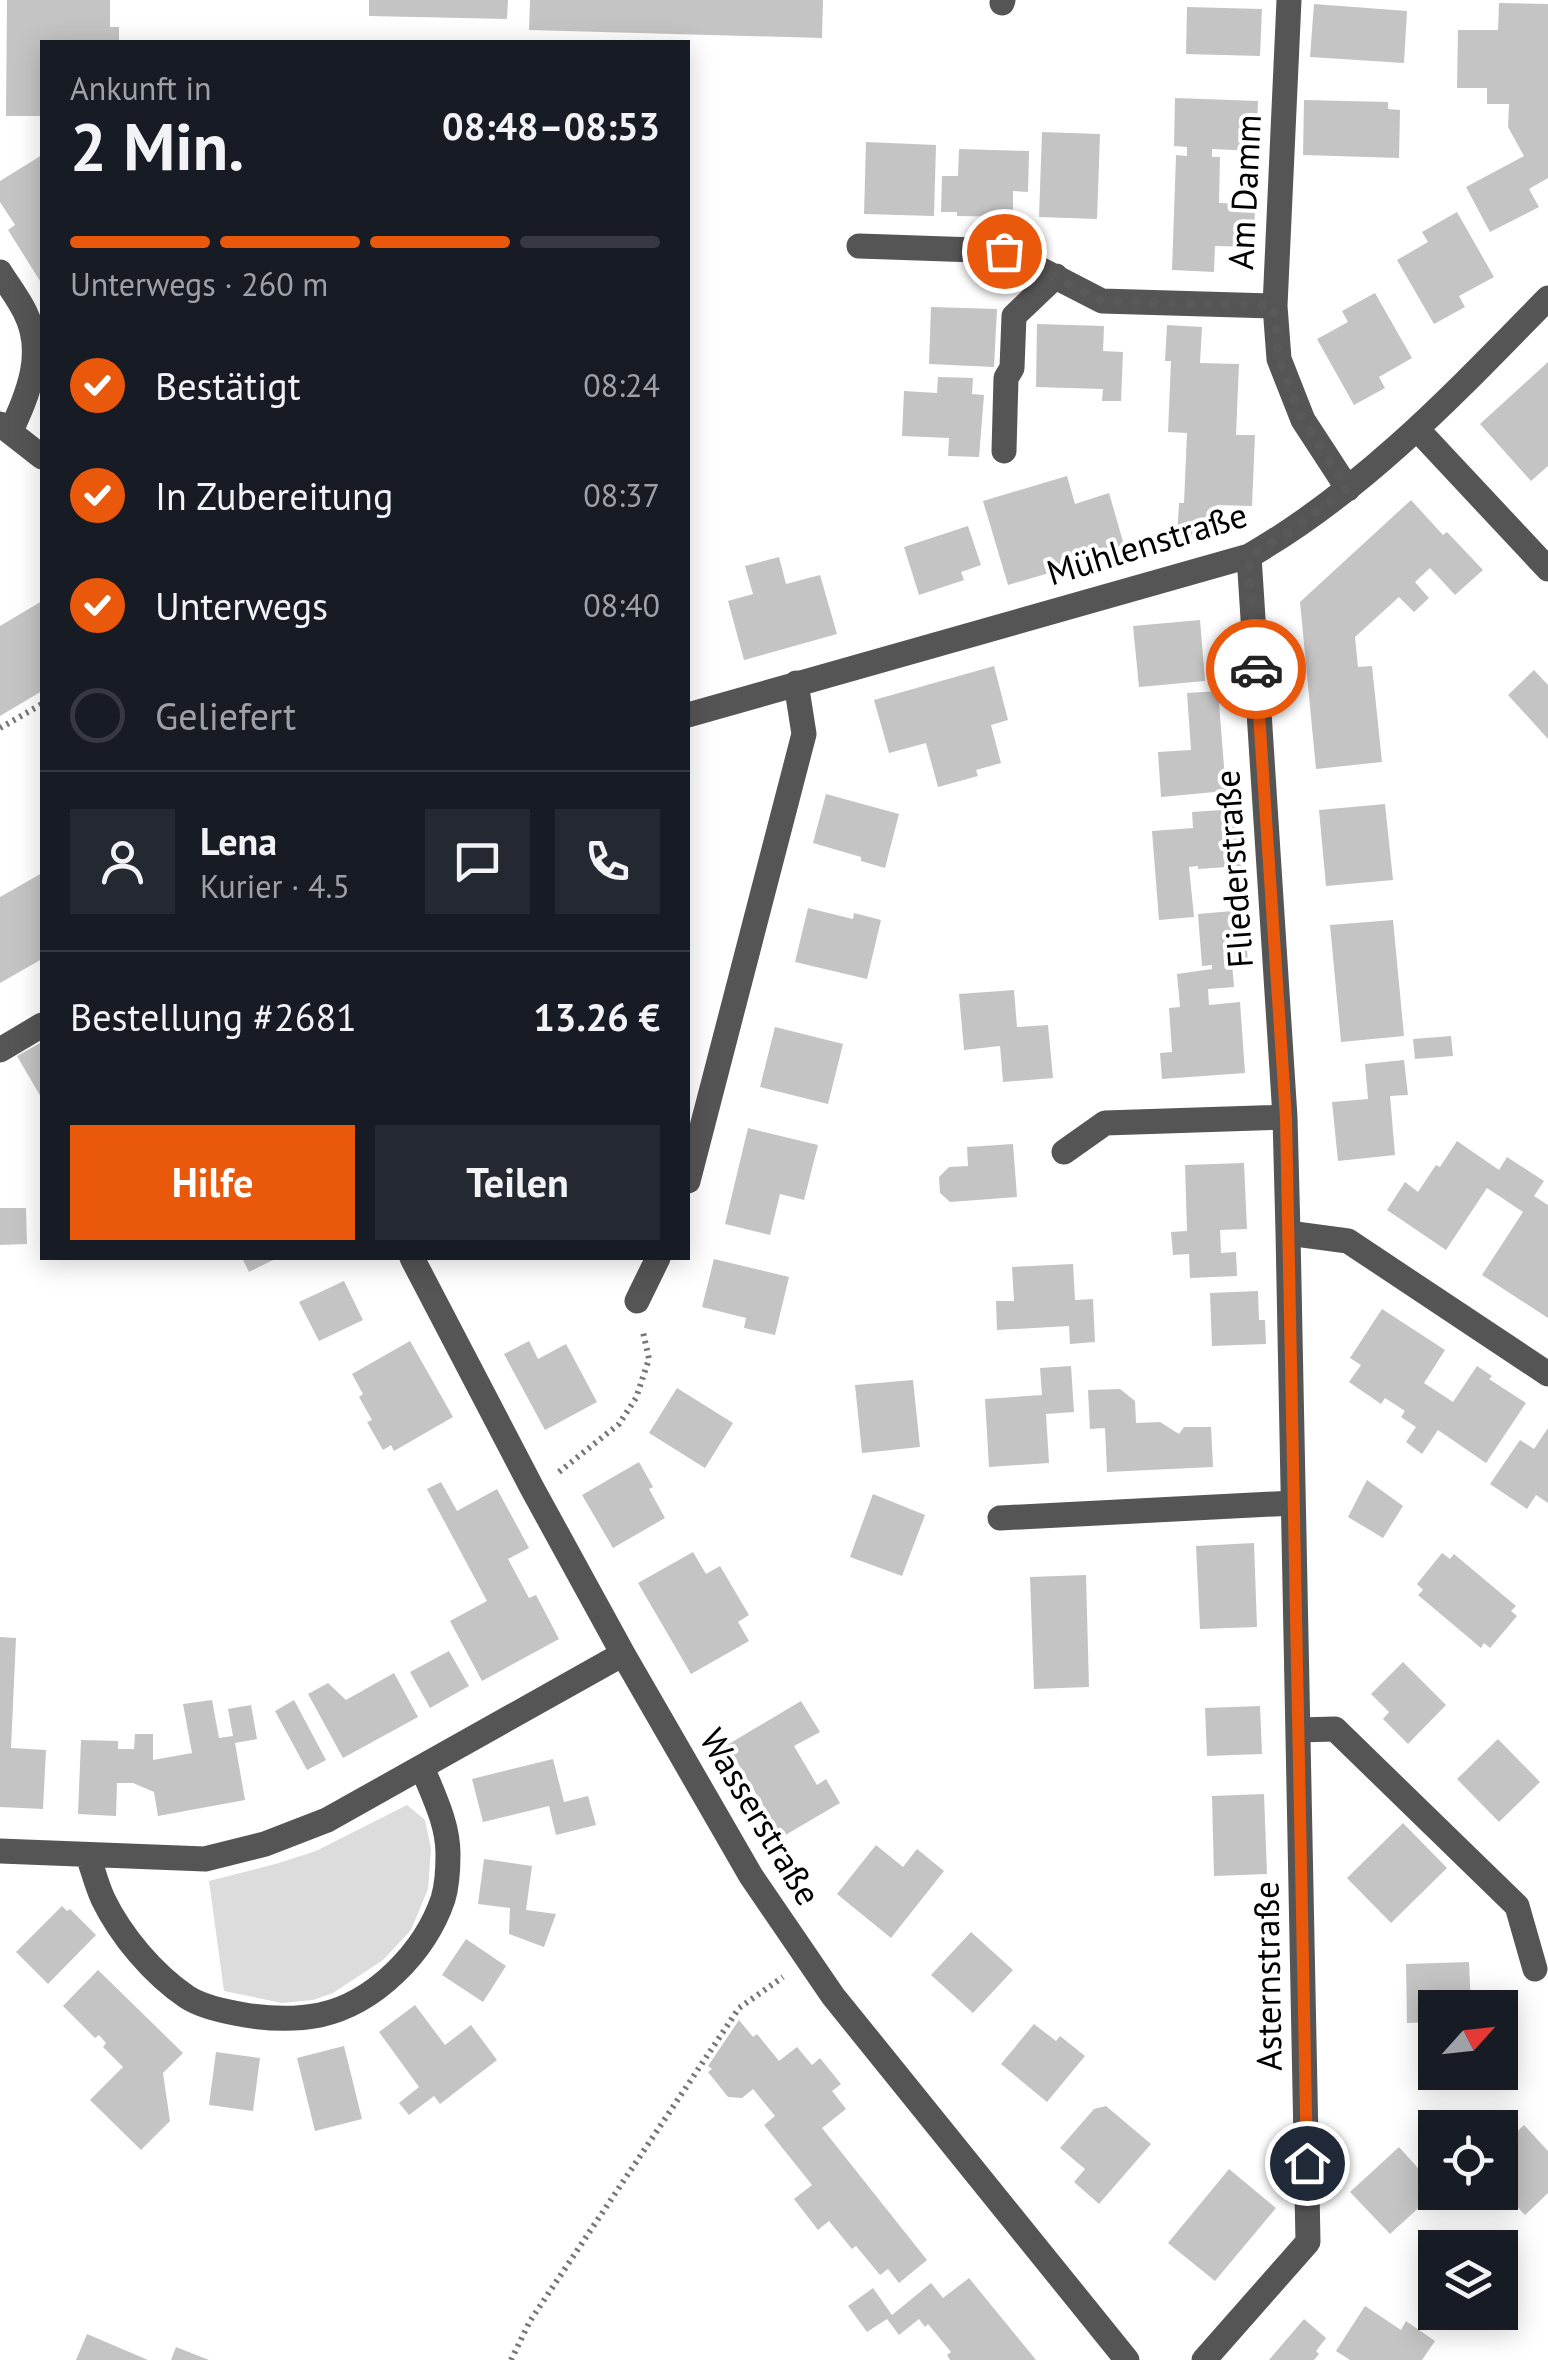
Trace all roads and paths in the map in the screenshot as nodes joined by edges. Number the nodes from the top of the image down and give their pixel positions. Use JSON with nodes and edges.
{"nodes":[{"id":1,"x":1289,"y":0,"type":"edge"},
{"id":2,"x":858,"y":246,"type":"dead end"},
{"id":3,"x":0,"y":272,"type":"edge"},
{"id":4,"x":1056,"y":276,"type":"junction"},
{"id":5,"x":1548,"y":298,"type":"edge"},
{"id":6,"x":1274,"y":306,"type":"junction"},
{"id":7,"x":6,"y":428,"type":"edge"},
{"id":8,"x":1416,"y":429,"type":"junction"},
{"id":9,"x":1004,"y":451,"type":"dead end"},
{"id":10,"x":40,"y":455,"type":"edge"},
{"id":11,"x":1348,"y":488,"type":"junction"},
{"id":12,"x":1249,"y":556,"type":"junction"},
{"id":13,"x":1548,"y":569,"type":"edge"},
{"id":14,"x":796,"y":683,"type":"junction"},
{"id":15,"x":40,"y":705,"type":"edge"},
{"id":16,"x":690,"y":714,"type":"edge"},
{"id":17,"x":0,"y":728,"type":"edge"},
{"id":18,"x":40,"y":1026,"type":"edge"},
{"id":19,"x":0,"y":1050,"type":"edge"},
{"id":20,"x":1286,"y":1118,"type":"junction"},
{"id":21,"x":1064,"y":1152,"type":"dead end"},
{"id":22,"x":690,"y":1173,"type":"edge"},
{"id":23,"x":1288,"y":1233,"type":"junction"},
{"id":24,"x":413,"y":1260,"type":"edge"},
{"id":25,"x":657,"y":1260,"type":"edge"},
{"id":26,"x":637,"y":1301,"type":"joint"},
{"id":27,"x":1548,"y":1374,"type":"edge"},
{"id":28,"x":532,"y":1488,"type":"junction"},
{"id":29,"x":1294,"y":1503,"type":"junction"},
{"id":30,"x":1000,"y":1518,"type":"dead end"},
{"id":31,"x":624,"y":1654,"type":"junction"},
{"id":32,"x":1298,"y":1730,"type":"junction"},
{"id":33,"x":422,"y":1767,"type":"junction"},
{"id":34,"x":0,"y":1851,"type":"edge"},
{"id":35,"x":88,"y":1856,"type":"junction"},
{"id":36,"x":807,"y":1959,"type":"junction"},
{"id":37,"x":1535,"y":1970,"type":"dead end"},
{"id":38,"x":511,"y":2360,"type":"edge"},
{"id":39,"x":1127,"y":2360,"type":"edge"},
{"id":40,"x":1204,"y":2360,"type":"edge"}],
"edges":[{"from":1,"to":6,"type":"street","name":"Am Damm"},
{"from":2,"to":4,"type":"street"},
{"from":3,"to":7,"type":"street"},
{"from":4,"to":6,"type":"street"},
{"from":4,"to":9,"type":"street"},
{"from":5,"to":8,"type":"street","name":"Mühlenstraße"},
{"from":6,"to":11,"type":"street","name":"Am Damm"},
{"from":7,"to":10,"type":"street"},
{"from":8,"to":11,"type":"street","name":"Mühlenstraße"},
{"from":8,"to":13,"type":"street"},
{"from":11,"to":12,"type":"street","name":"Mühlenstraße"},
{"from":12,"to":14,"type":"street","name":"Mühlenstraße"},
{"from":12,"to":20,"type":"street","name":"Fliederstraße"},
{"from":14,"to":16,"type":"street","name":"Mühlenstraße"},
{"from":14,"to":22,"type":"street"},
{"from":15,"to":17,"type":"path"},
{"from":18,"to":19,"type":"street"},
{"from":20,"to":21,"type":"street"},
{"from":20,"to":23,"type":"street","name":"Fliederstraße"},
{"from":23,"to":27,"type":"street"},
{"from":23,"to":29,"type":"street","name":"Asternstraße"},
{"from":24,"to":28,"type":"street","name":"Wasserstraße"},
{"from":25,"to":26,"type":"street"},
{"from":26,"to":28,"type":"path"},
{"from":28,"to":31,"type":"street","name":"Wasserstraße"},
{"from":29,"to":30,"type":"street"},
{"from":29,"to":32,"type":"street","name":"Asternstraße"},
{"from":31,"to":33,"type":"street"},
{"from":31,"to":36,"type":"street","name":"Wasserstraße"},
{"from":32,"to":37,"type":"street"},
{"from":32,"to":40,"type":"street","name":"Asternstraße"},
{"from":33,"to":35,"type":"street"},
{"from":33,"to":35,"type":"street"},
{"from":34,"to":35,"type":"street"},
{"from":36,"to":38,"type":"path"},
{"from":36,"to":39,"type":"street","name":"Wasserstraße"}]}
